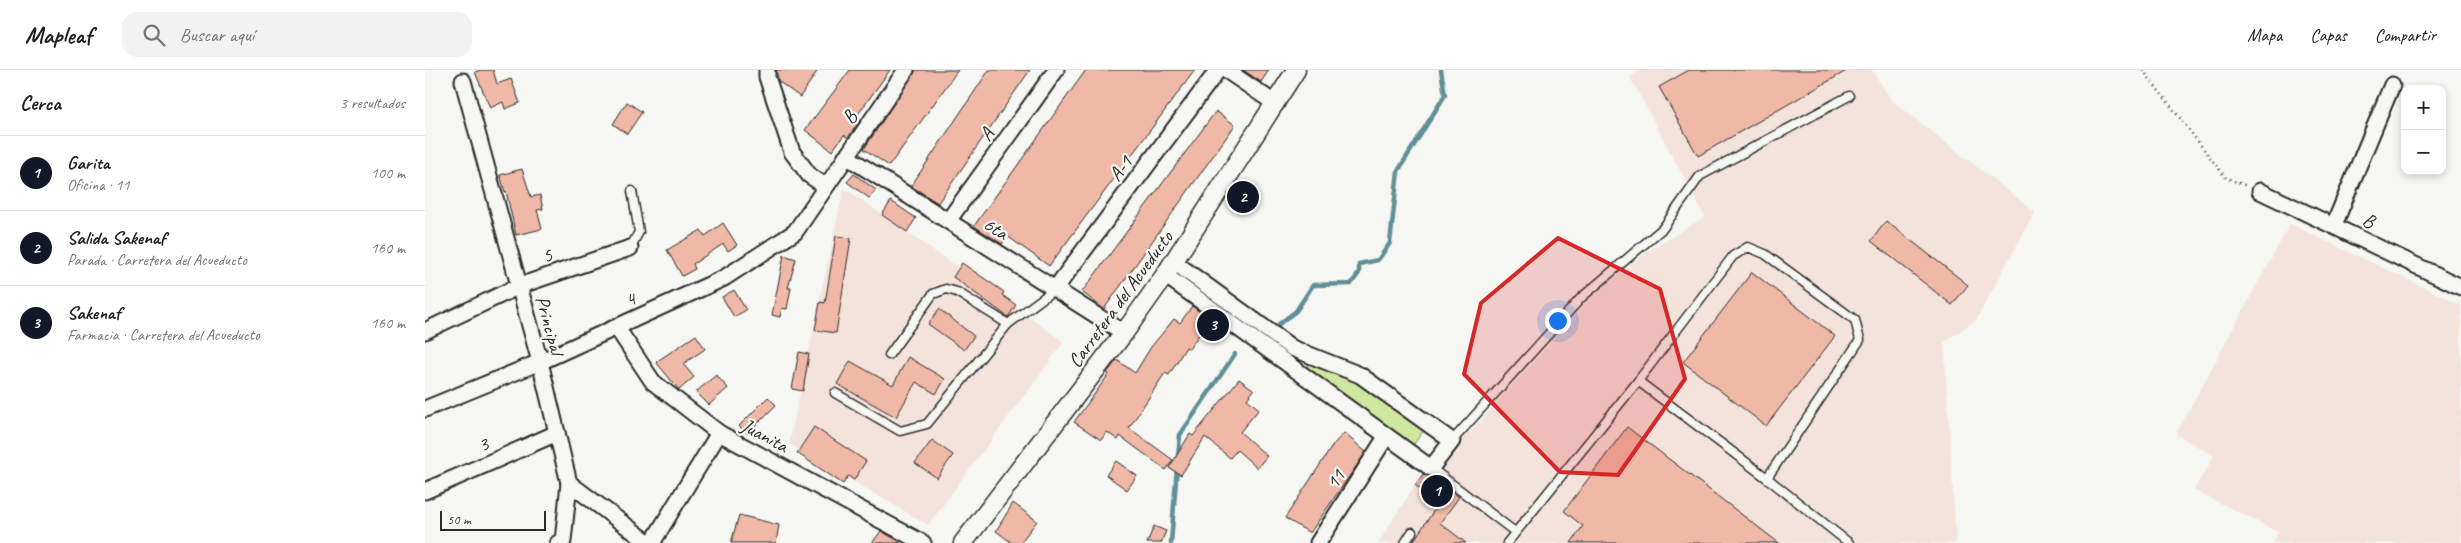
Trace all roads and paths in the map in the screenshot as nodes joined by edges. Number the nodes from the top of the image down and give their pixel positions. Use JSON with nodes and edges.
{"nodes":[{"id":1,"x":767,"y":70,"type":"edge"},
{"id":2,"x":906,"y":70,"type":"edge"},
{"id":3,"x":1057,"y":70,"type":"edge"},
{"id":4,"x":1218,"y":70,"type":"edge"},
{"id":5,"x":1226,"y":70,"type":"edge"},
{"id":6,"x":1296,"y":70,"type":"edge"},
{"id":7,"x":2143,"y":70,"type":"edge"},
{"id":8,"x":463,"y":81,"type":"dead end"},
{"id":9,"x":2392,"y":85,"type":"dead end"},
{"id":10,"x":1849,"y":96,"type":"dead end"},
{"id":11,"x":1276,"y":104,"type":"junction"},
{"id":12,"x":846,"y":156,"type":"junction"},
{"id":13,"x":825,"y":186,"type":"junction"},
{"id":14,"x":632,"y":191,"type":"dead end"},
{"id":15,"x":2260,"y":191,"type":"joint"},
{"id":16,"x":948,"y":221,"type":"junction"},
{"id":17,"x":2334,"y":225,"type":"junction"},
{"id":18,"x":630,"y":248,"type":"joint"},
{"id":19,"x":1170,"y":269,"type":"junction"},
{"id":20,"x":519,"y":286,"type":"junction"},
{"id":21,"x":2461,"y":287,"type":"edge"},
{"id":22,"x":1055,"y":289,"type":"junction"},
{"id":23,"x":1008,"y":324,"type":"junction"},
{"id":24,"x":617,"y":328,"type":"junction"},
{"id":25,"x":425,"y":331,"type":"edge"},
{"id":26,"x":1124,"y":333,"type":"junction"},
{"id":27,"x":889,"y":355,"type":"dead end"},
{"id":28,"x":540,"y":362,"type":"junction"},
{"id":29,"x":1638,"y":381,"type":"junction"},
{"id":30,"x":835,"y":393,"type":"dead end"},
{"id":31,"x":425,"y":409,"type":"edge"},
{"id":32,"x":557,"y":433,"type":"junction"},
{"id":33,"x":719,"y":433,"type":"junction"},
{"id":34,"x":1387,"y":437,"type":"junction"},
{"id":35,"x":1452,"y":441,"type":"junction"},
{"id":36,"x":1431,"y":468,"type":"junction"},
{"id":37,"x":1767,"y":478,"type":"junction"},
{"id":38,"x":569,"y":483,"type":"junction"},
{"id":39,"x":425,"y":492,"type":"edge"},
{"id":40,"x":1412,"y":532,"type":"dead end"},
{"id":41,"x":1515,"y":532,"type":"junction"},
{"id":42,"x":558,"y":543,"type":"edge"},
{"id":43,"x":651,"y":543,"type":"edge"},
{"id":44,"x":923,"y":543,"type":"edge"},
{"id":45,"x":963,"y":543,"type":"edge"},
{"id":46,"x":1318,"y":543,"type":"edge"},
{"id":47,"x":1405,"y":543,"type":"edge"},
{"id":48,"x":1507,"y":543,"type":"edge"},
{"id":49,"x":1849,"y":543,"type":"edge"}],
"edges":[{"from":1,"to":13,"type":"street"},
{"from":2,"to":12,"type":"street","name":"B"},
{"from":3,"to":16,"type":"street","name":"A"},
{"from":4,"to":22,"type":"street","name":"A-1"},
{"from":5,"to":11,"type":"street"},
{"from":6,"to":11,"type":"street","name":"Carretera del Acueducto"},
{"from":7,"to":15,"type":"path"},
{"from":8,"to":20,"type":"street","name":"Principal"},
{"from":9,"to":17,"type":"street"},
{"from":10,"to":35,"type":"lane"},
{"from":11,"to":19,"type":"street","name":"Carretera del Acueducto"},
{"from":12,"to":13,"type":"street","name":"B"},
{"from":12,"to":16,"type":"street","name":"6ta"},
{"from":13,"to":24,"type":"street","name":"4"},
{"from":14,"to":18,"type":"lane","name":"5"},
{"from":15,"to":17,"type":"street","name":"B"},
{"from":16,"to":22,"type":"street","name":"6ta"},
{"from":17,"to":21,"type":"street","name":"B"},
{"from":18,"to":20,"type":"street","name":"5"},
{"from":19,"to":26,"type":"street","name":"Carretera del Acueducto"},
{"from":19,"to":34,"type":"street"},
{"from":19,"to":35,"type":"street"},
{"from":20,"to":25,"type":"street","name":"5"},
{"from":20,"to":28,"type":"street","name":"Principal"},
{"from":22,"to":23,"type":"lane"},
{"from":22,"to":26,"type":"street","name":"6ta"},
{"from":23,"to":27,"type":"lane"},
{"from":23,"to":30,"type":"lane"},
{"from":24,"to":28,"type":"street","name":"4"},
{"from":24,"to":33,"type":"street","name":"Juanita"},
{"from":26,"to":45,"type":"street","name":"Carretera del Acueducto"},
{"from":28,"to":31,"type":"street","name":"4"},
{"from":28,"to":32,"type":"street","name":"Principal"},
{"from":29,"to":37,"type":"lane"},
{"from":29,"to":37,"type":"lane"},
{"from":29,"to":41,"type":"lane"},
{"from":32,"to":38,"type":"street","name":"Principal"},
{"from":32,"to":39,"type":"street","name":"3"},
{"from":33,"to":43,"type":"street"},
{"from":33,"to":44,"type":"street","name":"Juanita"},
{"from":34,"to":36,"type":"street"},
{"from":34,"to":46,"type":"street","name":"11"},
{"from":35,"to":36,"type":"street"},
{"from":36,"to":41,"type":"lane"},
{"from":37,"to":49,"type":"lane"},
{"from":38,"to":42,"type":"street","name":"Principal"},
{"from":38,"to":43,"type":"street"},
{"from":40,"to":47,"type":"lane"},
{"from":41,"to":48,"type":"lane"}]}
